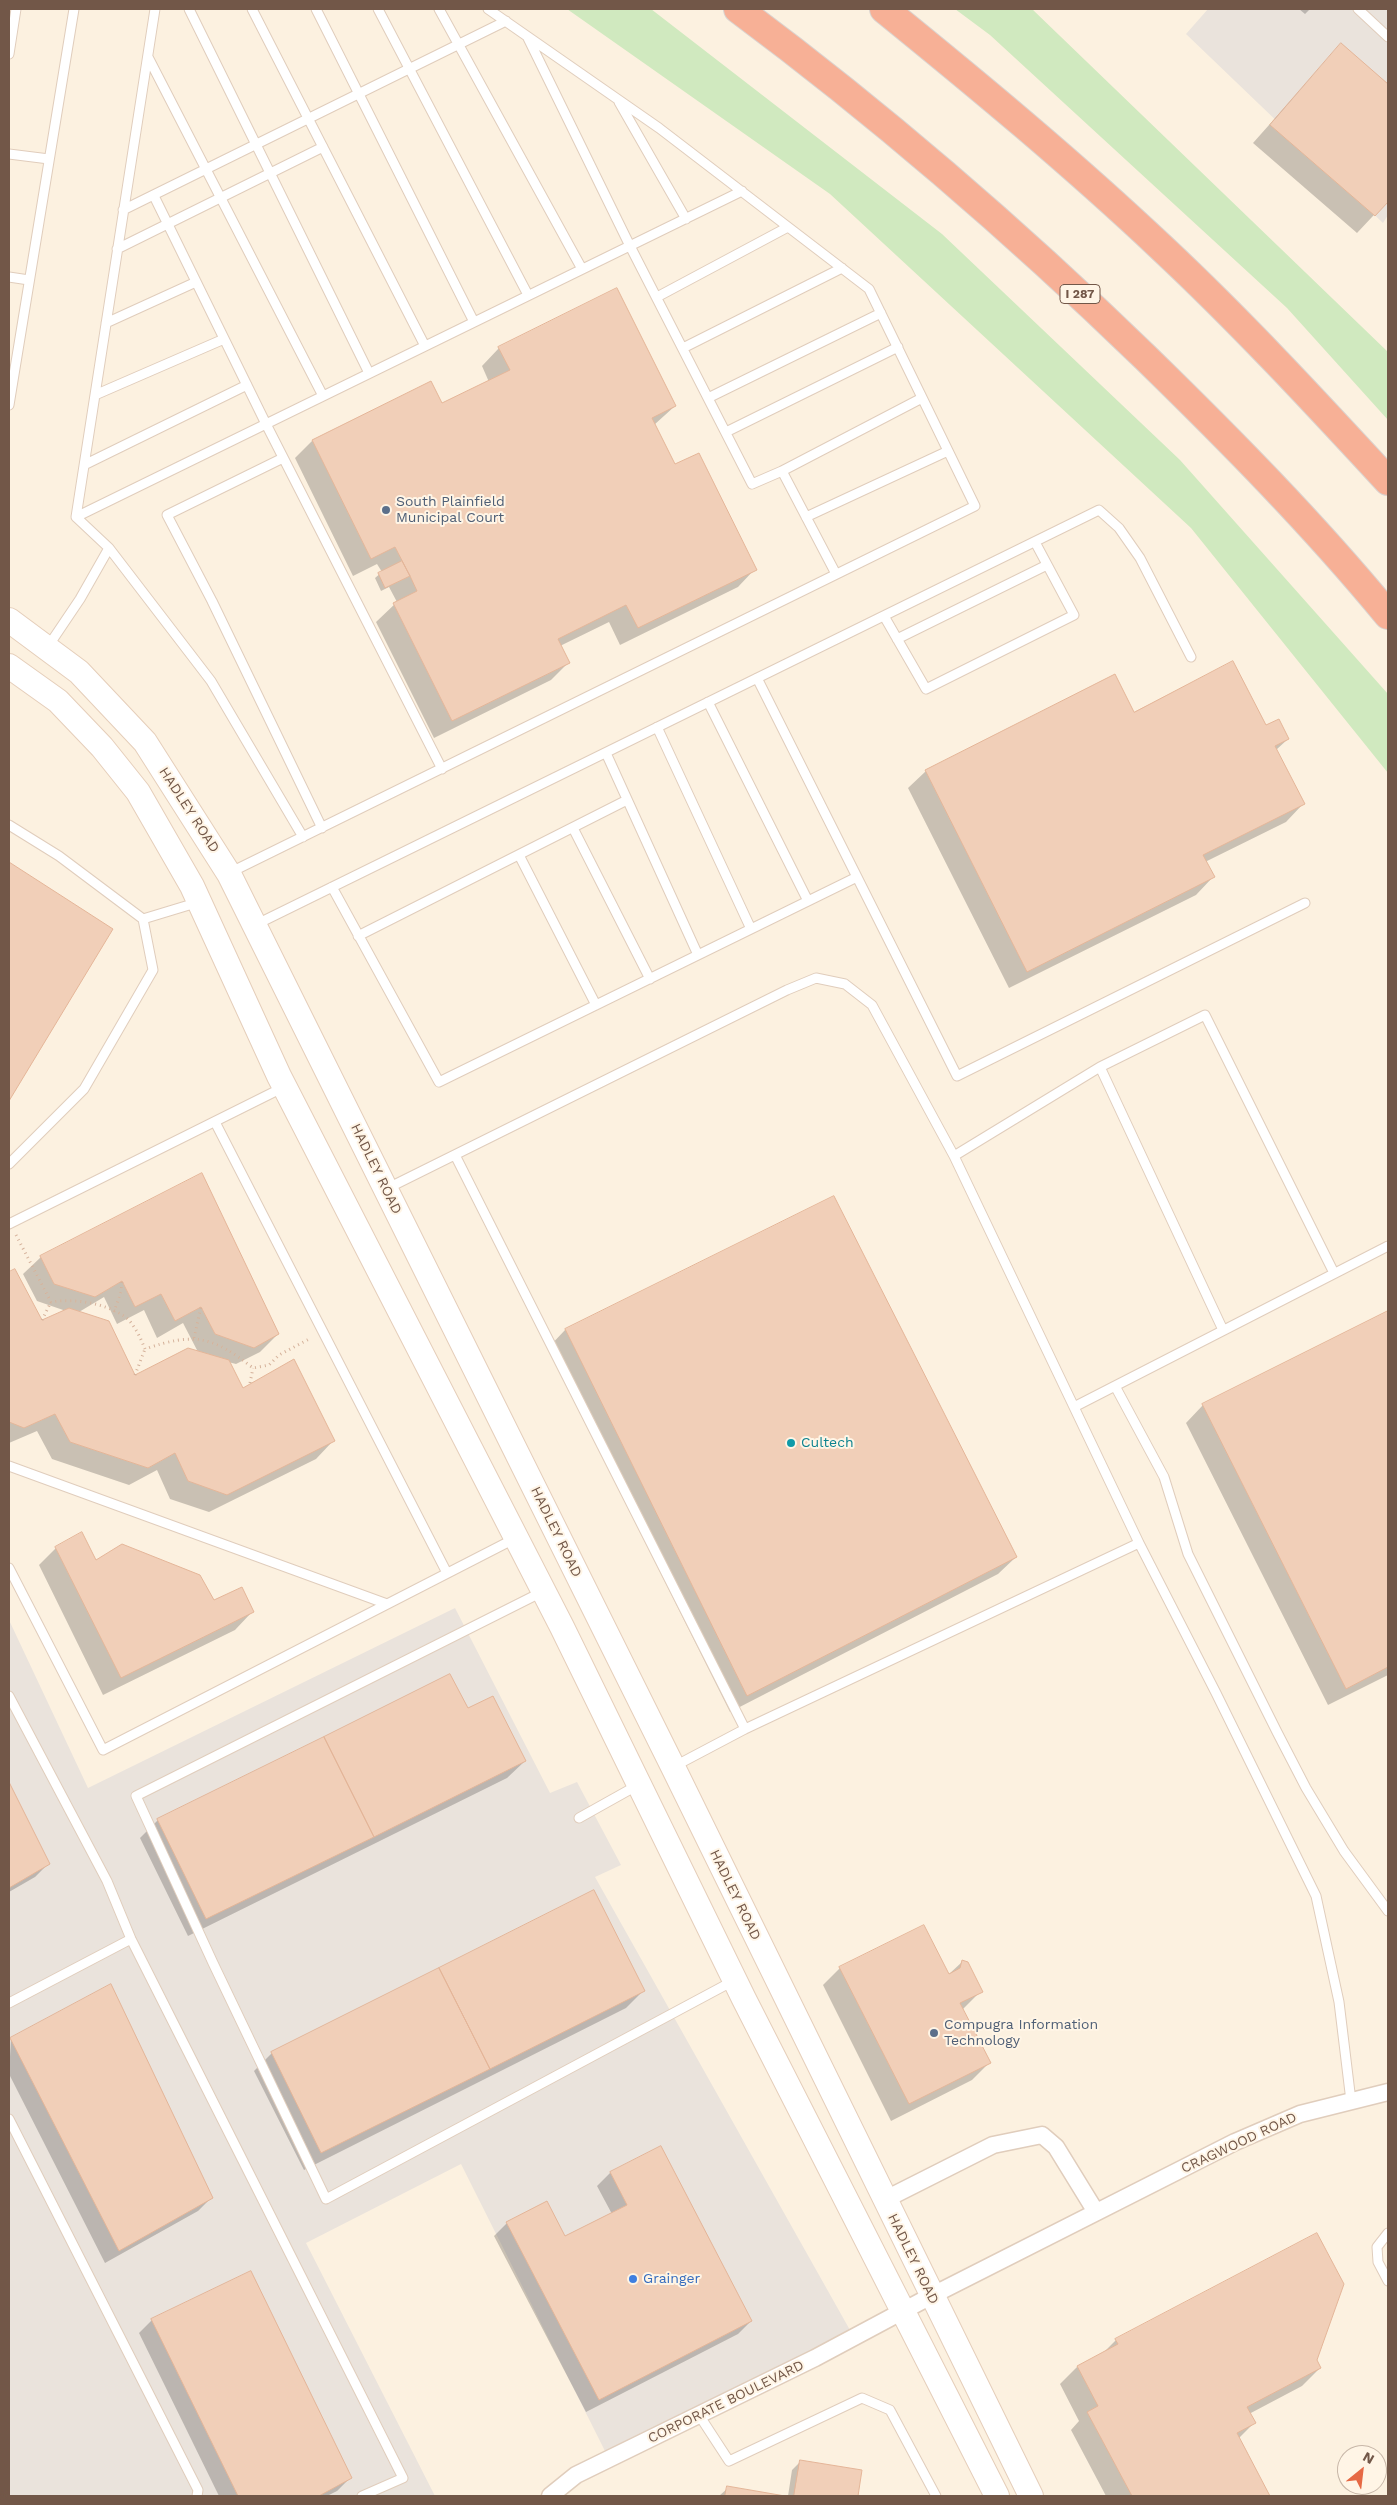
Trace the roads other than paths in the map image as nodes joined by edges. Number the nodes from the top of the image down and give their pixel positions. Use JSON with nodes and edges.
{"nodes":[{"id":1,"x":16,"y":9,"type":"edge"},
{"id":2,"x":74,"y":9,"type":"edge"},
{"id":3,"x":155,"y":9,"type":"edge"},
{"id":4,"x":189,"y":9,"type":"edge"},
{"id":5,"x":252,"y":9,"type":"edge"},
{"id":6,"x":316,"y":9,"type":"edge"},
{"id":7,"x":378,"y":9,"type":"edge"},
{"id":8,"x":439,"y":9,"type":"edge"},
{"id":9,"x":488,"y":9,"type":"edge"},
{"id":10,"x":738,"y":9,"type":"edge"},
{"id":11,"x":884,"y":9,"type":"edge"},
{"id":12,"x":1358,"y":9,"type":"edge"},
{"id":13,"x":506,"y":21,"type":"junction"},
{"id":14,"x":527,"y":36,"type":"junction"},
{"id":15,"x":1388,"y":37,"type":"edge"},
{"id":16,"x":459,"y":45,"type":"junction"},
{"id":17,"x":9,"y":54,"type":"edge"},
{"id":18,"x":148,"y":57,"type":"junction"},
{"id":19,"x":410,"y":69,"type":"junction"},
{"id":20,"x":360,"y":94,"type":"junction"},
{"id":21,"x":618,"y":100,"type":"junction"},
{"id":22,"x":309,"y":119,"type":"junction"},
{"id":23,"x":257,"y":146,"type":"junction"},
{"id":24,"x":323,"y":147,"type":"junction"},
{"id":25,"x":9,"y":154,"type":"edge"},
{"id":26,"x":49,"y":159,"type":"junction"},
{"id":27,"x":208,"y":170,"type":"junction"},
{"id":28,"x":270,"y":173,"type":"junction"},
{"id":29,"x":742,"y":192,"type":"junction"},
{"id":30,"x":154,"y":196,"type":"junction"},
{"id":31,"x":222,"y":197,"type":"junction"},
{"id":32,"x":123,"y":210,"type":"junction"},
{"id":33,"x":686,"y":219,"type":"junction"},
{"id":34,"x":167,"y":224,"type":"junction"},
{"id":35,"x":788,"y":226,"type":"junction"},
{"id":36,"x":630,"y":246,"type":"junction"},
{"id":37,"x":117,"y":248,"type":"junction"},
{"id":38,"x":842,"y":268,"type":"junction"},
{"id":39,"x":582,"y":269,"type":"junction"},
{"id":40,"x":9,"y":277,"type":"edge"},
{"id":41,"x":29,"y":280,"type":"junction"},
{"id":42,"x":196,"y":282,"type":"junction"},
{"id":43,"x":528,"y":295,"type":"junction"},
{"id":44,"x":656,"y":298,"type":"junction"},
{"id":45,"x":881,"y":313,"type":"junction"},
{"id":46,"x":474,"y":322,"type":"junction"},
{"id":47,"x":106,"y":323,"type":"junction"},
{"id":48,"x":224,"y":339,"type":"junction"},
{"id":49,"x":426,"y":346,"type":"junction"},
{"id":50,"x":683,"y":348,"type":"junction"},
{"id":51,"x":898,"y":348,"type":"junction"},
{"id":52,"x":369,"y":374,"type":"junction"},
{"id":53,"x":247,"y":385,"type":"junction"},
{"id":54,"x":95,"y":395,"type":"junction"},
{"id":55,"x":322,"y":396,"type":"junction"},
{"id":56,"x":708,"y":398,"type":"junction"},
{"id":57,"x":922,"y":398,"type":"junction"},
{"id":58,"x":9,"y":406,"type":"edge"},
{"id":59,"x":266,"y":424,"type":"junction"},
{"id":60,"x":726,"y":432,"type":"junction"},
{"id":61,"x":948,"y":451,"type":"junction"},
{"id":62,"x":283,"y":458,"type":"junction"},
{"id":63,"x":84,"y":465,"type":"junction"},
{"id":64,"x":782,"y":472,"type":"junction"},
{"id":65,"x":1388,"y":481,"type":"edge"},
{"id":66,"x":76,"y":517,"type":"junction"},
{"id":67,"x":806,"y":518,"type":"junction"},
{"id":68,"x":1035,"y":542,"type":"junction"},
{"id":69,"x":110,"y":548,"type":"junction"},
{"id":70,"x":1047,"y":565,"type":"junction"},
{"id":71,"x":836,"y":574,"type":"junction"},
{"id":72,"x":1388,"y":614,"type":"edge"},
{"id":73,"x":884,"y":616,"type":"junction"},
{"id":74,"x":9,"y":620,"type":"edge"},
{"id":75,"x":897,"y":639,"type":"junction"},
{"id":76,"x":47,"y":648,"type":"junction"},
{"id":77,"x":1191,"y":657,"type":"dead end"},
{"id":78,"x":10,"y":671,"type":"edge"},
{"id":79,"x":757,"y":678,"type":"junction"},
{"id":80,"x":708,"y":702,"type":"junction"},
{"id":81,"x":658,"y":727,"type":"junction"},
{"id":82,"x":606,"y":753,"type":"junction"},
{"id":83,"x":442,"y":769,"type":"junction"},
{"id":84,"x":627,"y":800,"type":"junction"},
{"id":85,"x":9,"y":825,"type":"edge"},
{"id":86,"x":322,"y":828,"type":"junction"},
{"id":87,"x":573,"y":828,"type":"junction"},
{"id":88,"x":303,"y":837,"type":"junction"},
{"id":89,"x":520,"y":855,"type":"junction"},
{"id":90,"x":229,"y":874,"type":"junction"},
{"id":91,"x":857,"y":877,"type":"junction"},
{"id":92,"x":332,"y":888,"type":"junction"},
{"id":93,"x":196,"y":894,"type":"junction"},
{"id":94,"x":808,"y":901,"type":"junction"},
{"id":95,"x":1305,"y":903,"type":"dead end"},
{"id":96,"x":143,"y":919,"type":"junction"},
{"id":97,"x":255,"y":925,"type":"junction"},
{"id":98,"x":751,"y":929,"type":"junction"},
{"id":99,"x":358,"y":936,"type":"junction"},
{"id":100,"x":698,"y":955,"type":"junction"},
{"id":101,"x":650,"y":979,"type":"junction"},
{"id":102,"x":596,"y":1005,"type":"junction"},
{"id":103,"x":1100,"y":1067,"type":"junction"},
{"id":104,"x":285,"y":1087,"type":"junction"},
{"id":105,"x":215,"y":1122,"type":"junction"},
{"id":106,"x":454,"y":1155,"type":"junction"},
{"id":107,"x":954,"y":1156,"type":"junction"},
{"id":108,"x":9,"y":1164,"type":"edge"},
{"id":109,"x":386,"y":1189,"type":"junction"},
{"id":110,"x":9,"y":1224,"type":"edge"},
{"id":111,"x":1388,"y":1246,"type":"edge"},
{"id":112,"x":1334,"y":1273,"type":"junction"},
{"id":113,"x":1223,"y":1330,"type":"junction"},
{"id":114,"x":1115,"y":1386,"type":"junction"},
{"id":115,"x":1074,"y":1407,"type":"junction"},
{"id":116,"x":9,"y":1466,"type":"edge"},
{"id":117,"x":516,"y":1538,"type":"junction"},
{"id":118,"x":1139,"y":1543,"type":"junction"},
{"id":119,"x":9,"y":1568,"type":"edge"},
{"id":120,"x":447,"y":1573,"type":"junction"},
{"id":121,"x":544,"y":1591,"type":"junction"},
{"id":122,"x":387,"y":1604,"type":"junction"},
{"id":123,"x":9,"y":1696,"type":"edge"},
{"id":124,"x":745,"y":1729,"type":"junction"},
{"id":125,"x":673,"y":1767,"type":"junction"},
{"id":126,"x":639,"y":1784,"type":"junction"},
{"id":127,"x":579,"y":1818,"type":"dead end"},
{"id":128,"x":1388,"y":1911,"type":"edge"},
{"id":129,"x":131,"y":1939,"type":"junction"},
{"id":130,"x":734,"y":1980,"type":"junction"},
{"id":131,"x":9,"y":2003,"type":"edge"},
{"id":132,"x":1388,"y":2092,"type":"edge"},
{"id":133,"x":1351,"y":2101,"type":"junction"},
{"id":134,"x":9,"y":2120,"type":"edge"},
{"id":135,"x":884,"y":2200,"type":"junction"},
{"id":136,"x":1096,"y":2212,"type":"junction"},
{"id":137,"x":1388,"y":2233,"type":"edge"},
{"id":138,"x":1388,"y":2281,"type":"edge"},
{"id":139,"x":931,"y":2296,"type":"junction"},
{"id":140,"x":904,"y":2310,"type":"junction"},
{"id":141,"x":699,"y":2415,"type":"junction"},
{"id":142,"x":197,"y":2496,"type":"edge"},
{"id":143,"x":362,"y":2496,"type":"edge"},
{"id":144,"x":550,"y":2496,"type":"edge"},
{"id":145,"x":936,"y":2496,"type":"edge"},
{"id":146,"x":998,"y":2496,"type":"edge"},
{"id":147,"x":1031,"y":2496,"type":"edge"}],
"edges":[{"from":1,"to":17,"type":"lane"},
{"from":2,"to":26,"type":"lane"},
{"from":3,"to":18,"type":"lane"},
{"from":4,"to":23,"type":"lane"},
{"from":5,"to":22,"type":"lane"},
{"from":6,"to":20,"type":"lane"},
{"from":7,"to":19,"type":"lane"},
{"from":8,"to":16,"type":"lane"},
{"from":9,"to":13,"type":"lane"},
{"from":10,"to":72,"type":"highway","number":"I 287"},
{"from":11,"to":65,"type":"highway"},
{"from":12,"to":15,"type":"lane"},
{"from":13,"to":14,"type":"lane"},
{"from":13,"to":16,"type":"lane"},
{"from":14,"to":21,"type":"lane"},
{"from":14,"to":36,"type":"lane"},
{"from":16,"to":19,"type":"lane"},
{"from":16,"to":39,"type":"lane"},
{"from":18,"to":27,"type":"lane"},
{"from":18,"to":32,"type":"lane"},
{"from":19,"to":20,"type":"lane"},
{"from":19,"to":43,"type":"lane"},
{"from":20,"to":22,"type":"lane"},
{"from":20,"to":46,"type":"lane"},
{"from":21,"to":29,"type":"lane"},
{"from":21,"to":33,"type":"lane"},
{"from":22,"to":23,"type":"lane"},
{"from":22,"to":24,"type":"lane"},
{"from":23,"to":27,"type":"lane"},
{"from":23,"to":28,"type":"lane"},
{"from":24,"to":28,"type":"lane"},
{"from":24,"to":49,"type":"lane"},
{"from":25,"to":26,"type":"lane"},
{"from":26,"to":41,"type":"lane"},
{"from":27,"to":30,"type":"lane"},
{"from":27,"to":31,"type":"lane"},
{"from":28,"to":31,"type":"lane"},
{"from":28,"to":52,"type":"lane"},
{"from":29,"to":33,"type":"lane"},
{"from":29,"to":35,"type":"lane"},
{"from":30,"to":32,"type":"lane"},
{"from":30,"to":34,"type":"lane"},
{"from":31,"to":34,"type":"lane"},
{"from":31,"to":55,"type":"lane"},
{"from":32,"to":37,"type":"lane"},
{"from":33,"to":36,"type":"lane"},
{"from":34,"to":37,"type":"lane"},
{"from":34,"to":42,"type":"lane"},
{"from":35,"to":38,"type":"lane"},
{"from":35,"to":44,"type":"lane"},
{"from":36,"to":39,"type":"lane"},
{"from":36,"to":44,"type":"lane"},
{"from":37,"to":47,"type":"lane"},
{"from":38,"to":45,"type":"lane"},
{"from":38,"to":50,"type":"lane"},
{"from":39,"to":43,"type":"lane"},
{"from":40,"to":41,"type":"lane"},
{"from":41,"to":58,"type":"lane"},
{"from":42,"to":47,"type":"lane"},
{"from":42,"to":48,"type":"lane"},
{"from":43,"to":46,"type":"lane"},
{"from":44,"to":50,"type":"lane"},
{"from":45,"to":51,"type":"lane"},
{"from":45,"to":56,"type":"lane"},
{"from":46,"to":49,"type":"lane"},
{"from":47,"to":54,"type":"lane"},
{"from":48,"to":53,"type":"lane"},
{"from":48,"to":54,"type":"lane"},
{"from":49,"to":52,"type":"lane"},
{"from":50,"to":56,"type":"lane"},
{"from":51,"to":57,"type":"lane"},
{"from":51,"to":60,"type":"lane"},
{"from":52,"to":55,"type":"lane"},
{"from":53,"to":59,"type":"lane"},
{"from":53,"to":63,"type":"lane"},
{"from":54,"to":63,"type":"lane"},
{"from":55,"to":59,"type":"lane"},
{"from":56,"to":60,"type":"lane"},
{"from":57,"to":61,"type":"lane"},
{"from":57,"to":64,"type":"lane"},
{"from":59,"to":62,"type":"lane"},
{"from":59,"to":66,"type":"lane"},
{"from":60,"to":64,"type":"lane"},
{"from":61,"to":67,"type":"lane"},
{"from":61,"to":71,"type":"lane"},
{"from":62,"to":83,"type":"lane"},
{"from":62,"to":86,"type":"lane"},
{"from":63,"to":66,"type":"lane"},
{"from":64,"to":67,"type":"lane"},
{"from":66,"to":69,"type":"lane"},
{"from":67,"to":71,"type":"lane"},
{"from":68,"to":70,"type":"lane"},
{"from":68,"to":73,"type":"lane"},
{"from":68,"to":77,"type":"lane"},
{"from":69,"to":76,"type":"lane"},
{"from":69,"to":88,"type":"lane"},
{"from":70,"to":75,"type":"lane"},
{"from":70,"to":75,"type":"lane"},
{"from":71,"to":83,"type":"lane"},
{"from":73,"to":75,"type":"lane"},
{"from":73,"to":79,"type":"lane"},
{"from":74,"to":76,"type":"main road","name":"HADLEY ROAD"},
{"from":76,"to":90,"type":"main road","name":"HADLEY ROAD"},
{"from":78,"to":93,"type":"main road"},
{"from":79,"to":80,"type":"lane"},
{"from":79,"to":91,"type":"lane"},
{"from":80,"to":81,"type":"lane"},
{"from":80,"to":94,"type":"lane"},
{"from":81,"to":82,"type":"lane"},
{"from":81,"to":98,"type":"lane"},
{"from":82,"to":84,"type":"lane"},
{"from":82,"to":92,"type":"lane"},
{"from":83,"to":86,"type":"lane"},
{"from":84,"to":87,"type":"lane"},
{"from":84,"to":100,"type":"lane"},
{"from":85,"to":96,"type":"lane"},
{"from":86,"to":88,"type":"lane"},
{"from":87,"to":89,"type":"lane"},
{"from":87,"to":101,"type":"lane"},
{"from":88,"to":90,"type":"lane"},
{"from":89,"to":99,"type":"lane"},
{"from":89,"to":102,"type":"lane"},
{"from":90,"to":93,"type":"main road"},
{"from":90,"to":97,"type":"main road","name":"HADLEY ROAD"},
{"from":91,"to":94,"type":"lane"},
{"from":91,"to":95,"type":"lane"},
{"from":92,"to":97,"type":"lane"},
{"from":92,"to":99,"type":"lane"},
{"from":93,"to":96,"type":"lane"},
{"from":93,"to":104,"type":"main road"},
{"from":94,"to":98,"type":"lane"},
{"from":96,"to":108,"type":"lane"},
{"from":97,"to":109,"type":"main road","name":"HADLEY ROAD"},
{"from":98,"to":100,"type":"lane"},
{"from":99,"to":102,"type":"lane"},
{"from":100,"to":101,"type":"lane"},
{"from":101,"to":102,"type":"lane"},
{"from":103,"to":107,"type":"lane"},
{"from":103,"to":112,"type":"lane"},
{"from":103,"to":113,"type":"lane"},
{"from":104,"to":105,"type":"lane"},
{"from":104,"to":117,"type":"main road"},
{"from":105,"to":110,"type":"lane"},
{"from":105,"to":120,"type":"lane"},
{"from":106,"to":107,"type":"lane"},
{"from":106,"to":109,"type":"lane"},
{"from":106,"to":124,"type":"lane"},
{"from":107,"to":115,"type":"lane"},
{"from":109,"to":125,"type":"main road","name":"HADLEY ROAD"},
{"from":111,"to":112,"type":"lane"},
{"from":112,"to":113,"type":"lane"},
{"from":113,"to":114,"type":"lane"},
{"from":114,"to":115,"type":"lane"},
{"from":114,"to":128,"type":"lane"},
{"from":115,"to":118,"type":"lane"},
{"from":116,"to":122,"type":"lane"},
{"from":117,"to":120,"type":"lane"},
{"from":117,"to":121,"type":"main road"},
{"from":118,"to":124,"type":"lane"},
{"from":118,"to":133,"type":"lane"},
{"from":119,"to":122,"type":"lane"},
{"from":120,"to":122,"type":"lane"},
{"from":121,"to":126,"type":"main road"},
{"from":121,"to":130,"type":"lane"},
{"from":123,"to":129,"type":"lane"},
{"from":124,"to":125,"type":"lane"},
{"from":125,"to":135,"type":"main road","name":"HADLEY ROAD"},
{"from":126,"to":127,"type":"lane"},
{"from":126,"to":130,"type":"main road"},
{"from":129,"to":131,"type":"lane"},
{"from":129,"to":143,"type":"lane"},
{"from":130,"to":140,"type":"main road"},
{"from":132,"to":133,"type":"street","name":"CRAGWOOD ROAD"},
{"from":133,"to":136,"type":"street","name":"CRAGWOOD ROAD"},
{"from":134,"to":142,"type":"lane"},
{"from":135,"to":136,"type":"street"},
{"from":135,"to":139,"type":"main road","name":"HADLEY ROAD"},
{"from":136,"to":139,"type":"street","name":"CRAGWOOD ROAD"},
{"from":137,"to":138,"type":"lane"},
{"from":139,"to":140,"type":"street","name":"CRAGWOOD ROAD"},
{"from":139,"to":147,"type":"main road","name":"HADLEY ROAD"},
{"from":140,"to":141,"type":"street","name":"CORPORATE BOULEVARD"},
{"from":140,"to":146,"type":"main road"},
{"from":141,"to":144,"type":"street","name":"CORPORATE BOULEVARD"},
{"from":141,"to":145,"type":"lane"}]}
